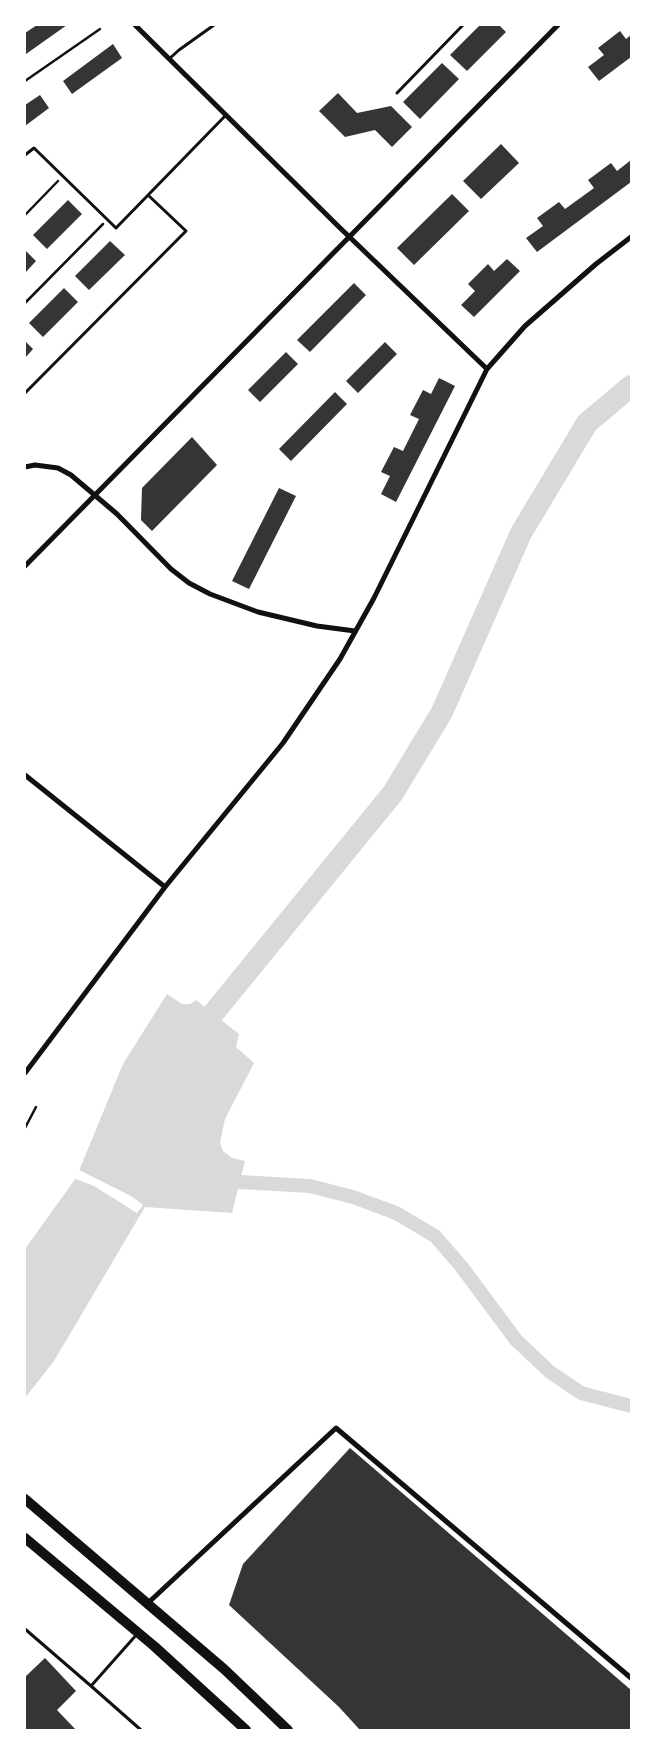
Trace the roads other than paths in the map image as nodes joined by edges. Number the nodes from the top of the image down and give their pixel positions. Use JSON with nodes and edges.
{"nodes":[{"id":1,"x":135,"y":25,"type":"edge"},
{"id":2,"x":214,"y":25,"type":"edge"},
{"id":3,"x":463,"y":25,"type":"edge"},
{"id":4,"x":558,"y":25,"type":"edge"},
{"id":5,"x":169,"y":59,"type":"junction"},
{"id":6,"x":397,"y":93,"type":"dead end"},
{"id":7,"x":226,"y":115,"type":"junction"},
{"id":8,"x":25,"y":155,"type":"edge"},
{"id":9,"x":148,"y":195,"type":"junction"},
{"id":10,"x":631,"y":237,"type":"edge"},
{"id":11,"x":350,"y":238,"type":"junction"},
{"id":12,"x":487,"y":369,"type":"junction"},
{"id":13,"x":25,"y":393,"type":"edge"},
{"id":14,"x":25,"y":467,"type":"edge"},
{"id":15,"x":94,"y":496,"type":"junction"},
{"id":16,"x":25,"y":566,"type":"edge"},
{"id":17,"x":355,"y":631,"type":"junction"},
{"id":18,"x":25,"y":775,"type":"edge"},
{"id":19,"x":166,"y":887,"type":"junction"},
{"id":20,"x":25,"y":1073,"type":"edge"},
{"id":21,"x":25,"y":1499,"type":"edge"},
{"id":22,"x":25,"y":1538,"type":"edge"},
{"id":23,"x":148,"y":1603,"type":"junction"},
{"id":24,"x":25,"y":1629,"type":"edge"},
{"id":25,"x":138,"y":1633,"type":"junction"},
{"id":26,"x":631,"y":1678,"type":"edge"},
{"id":27,"x":92,"y":1686,"type":"junction"},
{"id":28,"x":141,"y":1730,"type":"edge"},
{"id":29,"x":246,"y":1730,"type":"edge"},
{"id":30,"x":288,"y":1730,"type":"edge"}],
"edges":[{"from":1,"to":5,"type":"street"},
{"from":2,"to":5,"type":"lane"},
{"from":3,"to":6,"type":"lane"},
{"from":4,"to":11,"type":"street"},
{"from":5,"to":7,"type":"street"},
{"from":7,"to":9,"type":"lane"},
{"from":7,"to":11,"type":"street"},
{"from":8,"to":9,"type":"lane"},
{"from":9,"to":13,"type":"lane"},
{"from":10,"to":12,"type":"street"},
{"from":11,"to":12,"type":"street"},
{"from":11,"to":15,"type":"street"},
{"from":12,"to":17,"type":"street"},
{"from":14,"to":15,"type":"street"},
{"from":15,"to":16,"type":"street"},
{"from":15,"to":17,"type":"street"},
{"from":17,"to":19,"type":"street"},
{"from":18,"to":19,"type":"street"},
{"from":19,"to":20,"type":"street"},
{"from":21,"to":23,"type":"main road"},
{"from":22,"to":25,"type":"main road"},
{"from":23,"to":26,"type":"street"},
{"from":23,"to":30,"type":"main road"},
{"from":24,"to":27,"type":"lane"},
{"from":25,"to":27,"type":"lane"},
{"from":25,"to":29,"type":"main road"},
{"from":27,"to":28,"type":"lane"}]}
